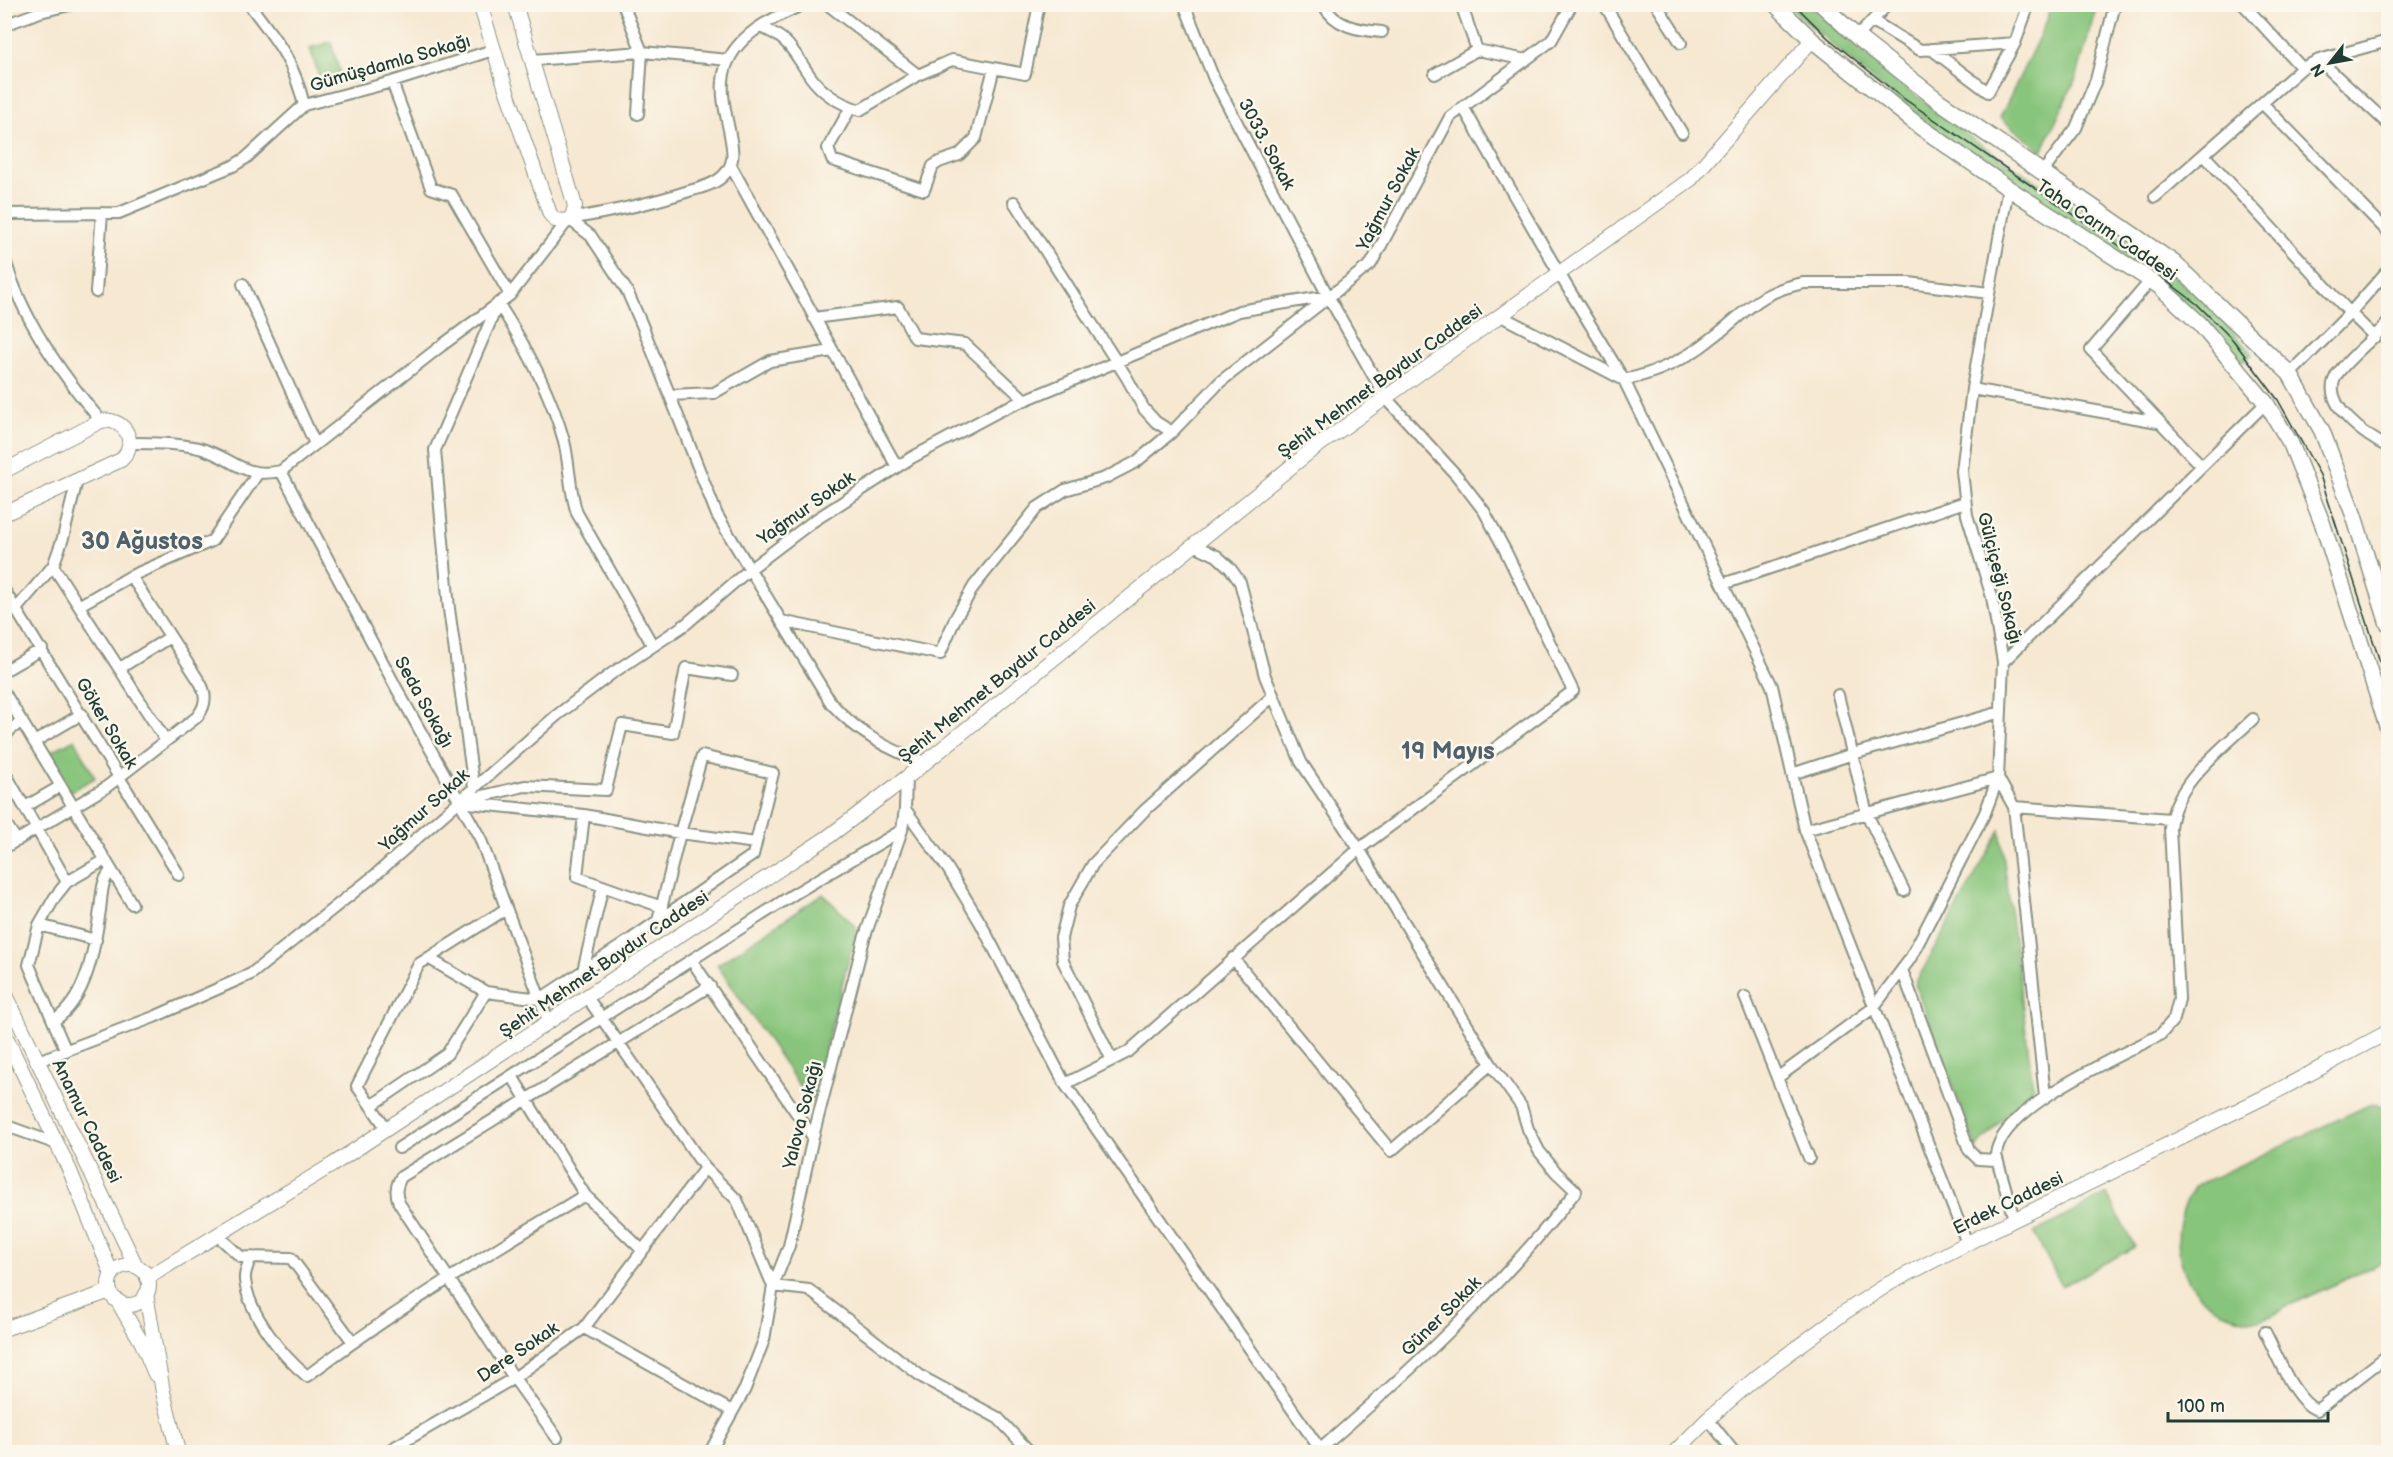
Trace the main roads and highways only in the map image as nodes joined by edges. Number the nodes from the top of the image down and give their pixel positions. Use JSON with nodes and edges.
{"nodes":[{"id":1,"x":1775,"y":4,"type":"edge"},
{"id":2,"x":1821,"y":4,"type":"edge"},
{"id":3,"x":2388,"y":624,"type":"edge"},
{"id":4,"x":2388,"y":729,"type":"edge"}],
"edges":[{"from":1,"to":4,"type":"main road","name":"Taha Carım Caddesi"},
{"from":2,"to":3,"type":"main road","name":"Taha Carım Caddesi"}]}
